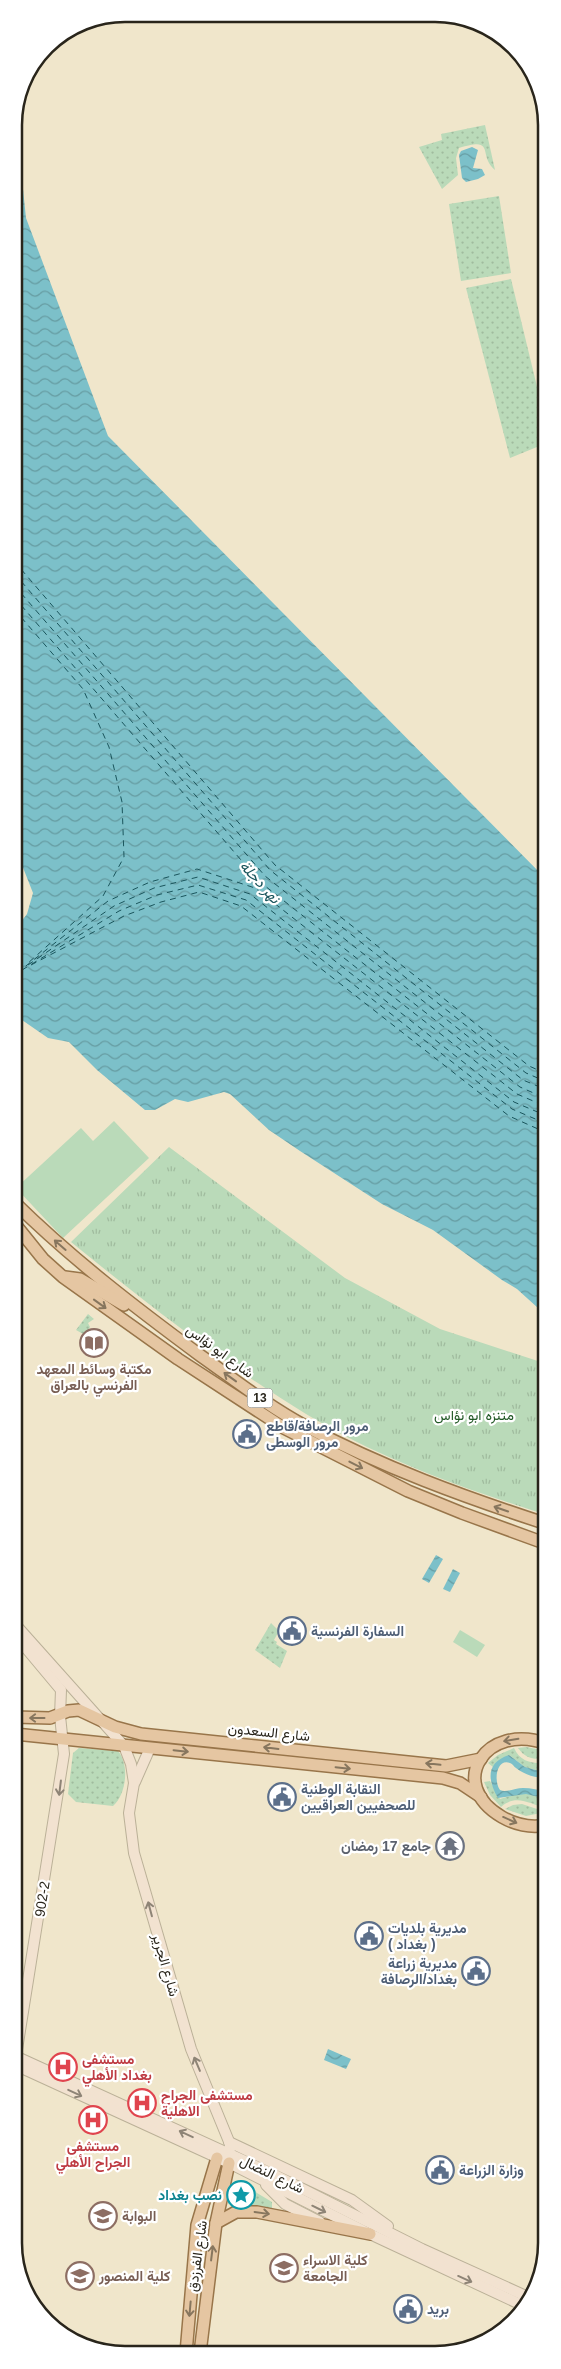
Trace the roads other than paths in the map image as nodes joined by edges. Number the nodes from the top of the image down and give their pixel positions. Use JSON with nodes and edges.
{"nodes":[{"id":1,"x":22,"y":1210,"type":"edge"},
{"id":2,"x":22,"y":1234,"type":"edge"},
{"id":3,"x":76,"y":1260,"type":"junction"},
{"id":4,"x":63,"y":1277,"type":"junction"},
{"id":5,"x":139,"y":1310,"type":"junction"},
{"id":6,"x":163,"y":1328,"type":"junction"},
{"id":7,"x":154,"y":1343,"type":"junction"},
{"id":8,"x":538,"y":1521,"type":"edge"},
{"id":9,"x":538,"y":1541,"type":"edge"},
{"id":10,"x":22,"y":1633,"type":"edge"},
{"id":11,"x":22,"y":1645,"type":"edge"},
{"id":12,"x":60,"y":1716,"type":"junction"},
{"id":13,"x":22,"y":1718,"type":"edge"},
{"id":14,"x":98,"y":1719,"type":"junction"},
{"id":15,"x":22,"y":1735,"type":"edge"},
{"id":16,"x":63,"y":1740,"type":"junction"},
{"id":17,"x":538,"y":1742,"type":"edge"},
{"id":18,"x":124,"y":1746,"type":"junction"},
{"id":19,"x":150,"y":1748,"type":"junction"},
{"id":20,"x":481,"y":1759,"type":"junction"},
{"id":21,"x":134,"y":1783,"type":"junction"},
{"id":22,"x":481,"y":1797,"type":"junction"},
{"id":23,"x":538,"y":1825,"type":"edge"},
{"id":24,"x":22,"y":2014,"type":"edge"},
{"id":25,"x":22,"y":2059,"type":"edge"},
{"id":26,"x":22,"y":2067,"type":"edge"},
{"id":27,"x":229,"y":2142,"type":"junction"},
{"id":28,"x":225,"y":2156,"type":"junction"},
{"id":29,"x":301,"y":2176,"type":"junction"},
{"id":30,"x":263,"y":2181,"type":"junction"},
{"id":31,"x":296,"y":2186,"type":"junction"},
{"id":32,"x":216,"y":2223,"type":"junction"},
{"id":33,"x":326,"y":2225,"type":"junction"},
{"id":34,"x":370,"y":2234,"type":"junction"},
{"id":35,"x":397,"y":2236,"type":"junction"},
{"id":36,"x":524,"y":2295,"type":"edge"},
{"id":37,"x":519,"y":2304,"type":"edge"},
{"id":38,"x":187,"y":2346,"type":"edge"},
{"id":39,"x":201,"y":2346,"type":"edge"}],
"edges":[{"from":3,"to":1,"type":"main road","name":"شارع ابو نؤاس","number":"13","one_way":true},
{"from":2,"to":4,"type":"main road","name":"شارع ابو نؤاس","number":"13"},
{"from":3,"to":4,"type":"main road"},
{"from":3,"to":5,"type":"main road","name":"شارع ابو نؤاس","number":"13"},
{"from":4,"to":5,"type":"main road"},
{"from":4,"to":7,"type":"main road","name":"شارع ابو نؤاس","number":"13","one_way":true},
{"from":5,"to":6,"type":"main road","name":"شارع ابو نؤاس","number":"13"},
{"from":6,"to":7,"type":"main road"},
{"from":8,"to":6,"type":"main road","name":"شارع ابو نؤاس","number":"13","one_way":true},
{"from":7,"to":9,"type":"main road","name":"شارع ابو نؤاس","number":"13","one_way":true},
{"from":10,"to":14,"type":"main road","name":"شارع الجرير"},
{"from":11,"to":12,"type":"main road","name":"902-2"},
{"from":12,"to":13,"type":"main road","name":"شارع السعدون","one_way":true},
{"from":12,"to":14,"type":"main road","name":"شارع السعدون"},
{"from":12,"to":16,"type":"main road","name":"902-2"},
{"from":14,"to":18,"type":"main road","name":"شارع الجرير"},
{"from":20,"to":14,"type":"main road","name":"شارع السعدون","one_way":true},
{"from":15,"to":16,"type":"main road","name":"شارع السعدون"},
{"from":16,"to":18,"type":"main road","name":"شارع السعدون"},
{"from":16,"to":24,"type":"main road","name":"902-2","one_way":true},
{"from":17,"to":20,"type":"main road","one_way":true},
{"from":18,"to":19,"type":"main road","name":"شارع السعدون"},
{"from":18,"to":21,"type":"main road","name":"شارع الجرير"},
{"from":19,"to":21,"type":"main road","name":"شارع الجرير"},
{"from":19,"to":22,"type":"main road","name":"شارع السعدون","one_way":true},
{"from":20,"to":22,"type":"main road"},
{"from":27,"to":21,"type":"main road","name":"شارع الجرير","one_way":true},
{"from":22,"to":23,"type":"main road","name":"شارع السعدون","one_way":true},
{"from":28,"to":25,"type":"main road","name":"شارع النضال","one_way":true},
{"from":26,"to":28,"type":"main road","name":"شارع النضال","one_way":true},
{"from":27,"to":28,"type":"main road","name":"شارع الجرير"},
{"from":27,"to":29,"type":"main road"},
{"from":28,"to":30,"type":"main road","name":"شارع النضال"},
{"from":28,"to":31,"type":"main road","name":"شارع النضال"},
{"from":28,"to":32,"type":"main road","name":"شارع الفرزدق"},
{"from":28,"to":38,"type":"main road","name":"شارع الفرزدق","one_way":true},
{"from":29,"to":31,"type":"main road"},
{"from":29,"to":35,"type":"main road"},
{"from":30,"to":33,"type":"main road"},
{"from":30,"to":34,"type":"main road","name":"شارع النضال","one_way":true},
{"from":31,"to":35,"type":"main road","name":"شارع النضال"},
{"from":32,"to":33,"type":"main road","one_way":true},
{"from":39,"to":32,"type":"main road","name":"شارع الفرزدق","one_way":true},
{"from":33,"to":34,"type":"main road"},
{"from":34,"to":37,"type":"main road","name":"شارع النضال","one_way":true},
{"from":35,"to":36,"type":"main road","name":"شارع النضال"}]}
